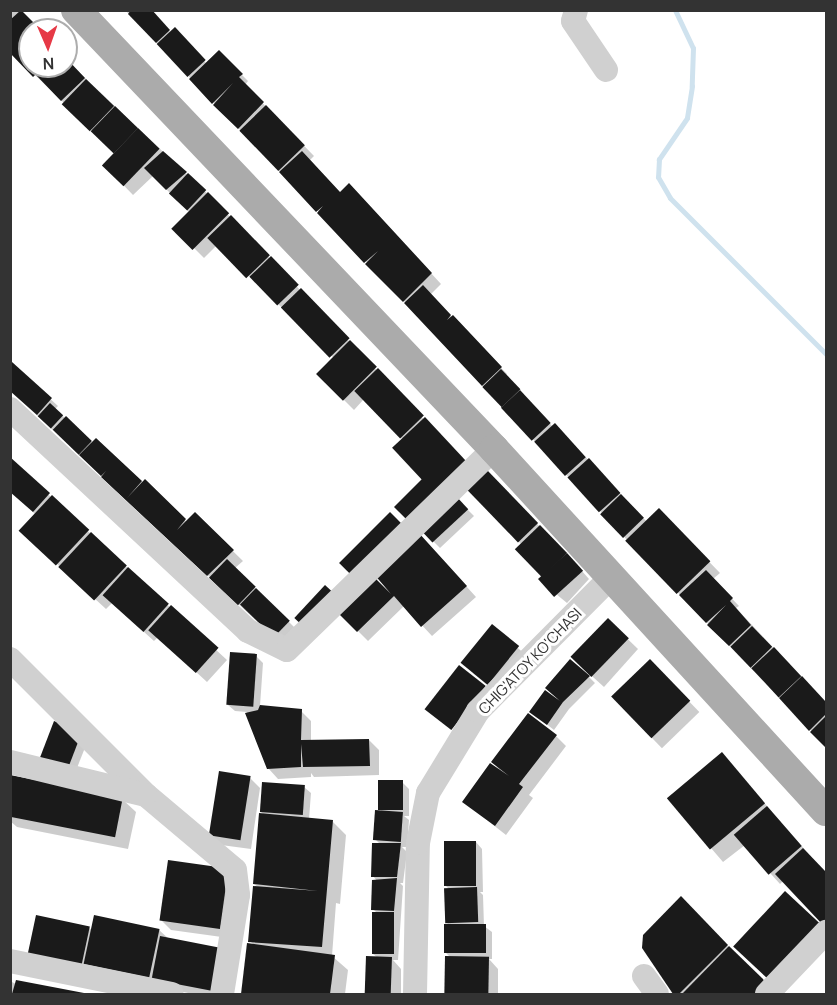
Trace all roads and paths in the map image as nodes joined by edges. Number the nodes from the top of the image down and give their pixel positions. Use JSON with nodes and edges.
{"nodes":[{"id":1,"x":76,"y":10,"type":"edge"},
{"id":2,"x":576,"y":10,"type":"edge"},
{"id":3,"x":606,"y":70,"type":"dead end"},
{"id":4,"x":10,"y":409,"type":"edge"},
{"id":5,"x":494,"y":449,"type":"junction"},
{"id":6,"x":612,"y":576,"type":"junction"},
{"id":7,"x":10,"y":659,"type":"edge"},
{"id":8,"x":10,"y":762,"type":"edge"},
{"id":9,"x":146,"y":795,"type":"junction"},
{"id":10,"x":826,"y":811,"type":"edge"},
{"id":11,"x":826,"y":932,"type":"edge"},
{"id":12,"x":10,"y":961,"type":"edge"},
{"id":13,"x":172,"y":994,"type":"edge"},
{"id":14,"x":222,"y":994,"type":"edge"},
{"id":15,"x":415,"y":994,"type":"edge"},
{"id":16,"x":767,"y":994,"type":"edge"}],
"edges":[{"from":1,"to":5,"type":"main road"},
{"from":2,"to":3,"type":"street"},
{"from":4,"to":5,"type":"street"},
{"from":5,"to":6,"type":"main road"},
{"from":6,"to":10,"type":"main road"},
{"from":6,"to":15,"type":"street","name":"CHIG'ATOY KO'CHASI"},
{"from":7,"to":9,"type":"street"},
{"from":8,"to":9,"type":"street"},
{"from":9,"to":14,"type":"street"},
{"from":11,"to":16,"type":"street"},
{"from":12,"to":13,"type":"street"}]}
